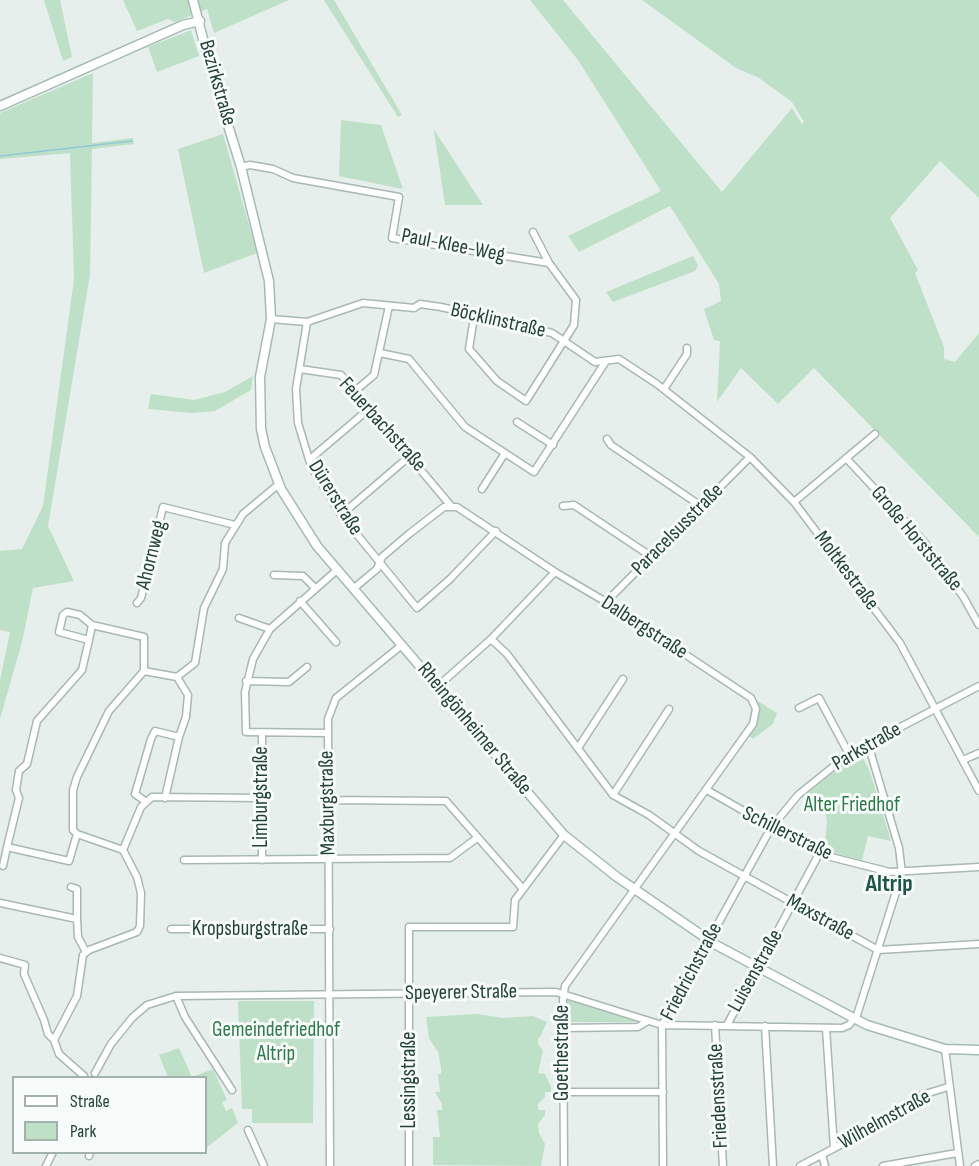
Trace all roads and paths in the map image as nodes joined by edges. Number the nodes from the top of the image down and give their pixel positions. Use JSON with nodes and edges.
{"nodes":[{"id":1,"x":193,"y":0,"type":"edge"},
{"id":2,"x":200,"y":21,"type":"junction"},
{"id":3,"x":0,"y":106,"type":"edge"},
{"id":4,"x":241,"y":167,"type":"junction"},
{"id":5,"x":533,"y":232,"type":"dead end"},
{"id":6,"x":549,"y":263,"type":"junction"},
{"id":7,"x":389,"y":306,"type":"junction"},
{"id":8,"x":474,"y":317,"type":"junction"},
{"id":9,"x":270,"y":319,"type":"junction"},
{"id":10,"x":307,"y":322,"type":"junction"},
{"id":11,"x":564,"y":341,"type":"junction"},
{"id":12,"x":687,"y":348,"type":"dead end"},
{"id":13,"x":380,"y":353,"type":"junction"},
{"id":14,"x":606,"y":361,"type":"junction"},
{"id":15,"x":300,"y":369,"type":"junction"},
{"id":16,"x":664,"y":389,"type":"junction"},
{"id":17,"x":355,"y":391,"type":"junction"},
{"id":18,"x":370,"y":408,"type":"junction"},
{"id":19,"x":518,"y":422,"type":"dead end"},
{"id":20,"x":875,"y":434,"type":"dead end"},
{"id":21,"x":607,"y":439,"type":"dead end"},
{"id":22,"x":552,"y":445,"type":"junction"},
{"id":23,"x":506,"y":453,"type":"junction"},
{"id":24,"x":411,"y":455,"type":"junction"},
{"id":25,"x":750,"y":457,"type":"junction"},
{"id":26,"x":846,"y":458,"type":"junction"},
{"id":27,"x":309,"y":460,"type":"junction"},
{"id":28,"x":279,"y":484,"type":"junction"},
{"id":29,"x":482,"y":489,"type":"dead end"},
{"id":30,"x":794,"y":502,"type":"junction"},
{"id":31,"x":451,"y":506,"type":"junction"},
{"id":32,"x":563,"y":506,"type":"dead end"},
{"id":33,"x":701,"y":506,"type":"junction"},
{"id":34,"x":341,"y":515,"type":"junction"},
{"id":35,"x":235,"y":525,"type":"junction"},
{"id":36,"x":496,"y":531,"type":"junction"},
{"id":37,"x":652,"y":557,"type":"junction"},
{"id":38,"x":380,"y":563,"type":"junction"},
{"id":39,"x":337,"y":570,"type":"junction"},
{"id":40,"x":555,"y":572,"type":"junction"},
{"id":41,"x":274,"y":576,"type":"dead end"},
{"id":42,"x":315,"y":588,"type":"junction"},
{"id":43,"x":353,"y":589,"type":"junction"},
{"id":44,"x":300,"y":601,"type":"junction"},
{"id":45,"x":606,"y":602,"type":"junction"},
{"id":46,"x":138,"y":603,"type":"dead end"},
{"id":47,"x":239,"y":618,"type":"dead end"},
{"id":48,"x":92,"y":625,"type":"junction"},
{"id":49,"x":979,"y":625,"type":"edge"},
{"id":50,"x":270,"y":629,"type":"junction"},
{"id":51,"x":491,"y":639,"type":"junction"},
{"id":52,"x":89,"y":640,"type":"junction"},
{"id":53,"x":336,"y":642,"type":"dead end"},
{"id":54,"x":402,"y":645,"type":"junction"},
{"id":55,"x":308,"y":667,"type":"dead end"},
{"id":56,"x":144,"y":671,"type":"junction"},
{"id":57,"x":177,"y":677,"type":"junction"},
{"id":58,"x":623,"y":679,"type":"dead end"},
{"id":59,"x":246,"y":681,"type":"junction"},
{"id":60,"x":979,"y":686,"type":"edge"},
{"id":61,"x":437,"y":687,"type":"junction"},
{"id":62,"x":669,"y":708,"type":"dead end"},
{"id":63,"x":799,"y":708,"type":"dead end"},
{"id":64,"x":935,"y":709,"type":"junction"},
{"id":65,"x":327,"y":733,"type":"junction"},
{"id":66,"x":262,"y":734,"type":"junction"},
{"id":67,"x":179,"y":737,"type":"junction"},
{"id":68,"x":868,"y":744,"type":"junction"},
{"id":69,"x":578,"y":748,"type":"junction"},
{"id":70,"x":979,"y":753,"type":"edge"},
{"id":71,"x":849,"y":754,"type":"junction"},
{"id":72,"x":963,"y":760,"type":"junction"},
{"id":73,"x":707,"y":790,"type":"junction"},
{"id":74,"x":979,"y":791,"type":"edge"},
{"id":75,"x":613,"y":795,"type":"junction"},
{"id":76,"x":165,"y":798,"type":"junction"},
{"id":77,"x":262,"y":798,"type":"junction"},
{"id":78,"x":328,"y":800,"type":"junction"},
{"id":79,"x":145,"y":801,"type":"junction"},
{"id":80,"x":771,"y":828,"type":"junction"},
{"id":81,"x":675,"y":833,"type":"junction"},
{"id":82,"x":76,"y":834,"type":"junction"},
{"id":83,"x":564,"y":835,"type":"junction"},
{"id":84,"x":477,"y":838,"type":"junction"},
{"id":85,"x":8,"y":847,"type":"junction"},
{"id":86,"x":123,"y":850,"type":"junction"},
{"id":87,"x":819,"y":854,"type":"junction"},
{"id":88,"x":184,"y":860,"type":"dead end"},
{"id":89,"x":262,"y":860,"type":"junction"},
{"id":90,"x":328,"y":860,"type":"junction"},
{"id":91,"x":3,"y":866,"type":"dead end"},
{"id":92,"x":979,"y":867,"type":"edge"},
{"id":93,"x":902,"y":873,"type":"junction"},
{"id":94,"x":744,"y":876,"type":"junction"},
{"id":95,"x":71,"y":887,"type":"dead end"},
{"id":96,"x":523,"y":889,"type":"junction"},
{"id":97,"x":634,"y":890,"type":"junction"},
{"id":98,"x":0,"y":903,"type":"edge"},
{"id":99,"x":793,"y":903,"type":"junction"},
{"id":100,"x":77,"y":919,"type":"junction"},
{"id":101,"x":171,"y":929,"type":"dead end"},
{"id":102,"x":330,"y":929,"type":"junction"},
{"id":103,"x":709,"y":940,"type":"junction"},
{"id":104,"x":979,"y":944,"type":"edge"},
{"id":105,"x":878,"y":950,"type":"junction"},
{"id":106,"x":86,"y":952,"type":"junction"},
{"id":107,"x":0,"y":958,"type":"edge"},
{"id":108,"x":758,"y":967,"type":"junction"},
{"id":109,"x":330,"y":993,"type":"junction"},
{"id":110,"x":563,"y":993,"type":"junction"},
{"id":111,"x":410,"y":994,"type":"junction"},
{"id":112,"x":176,"y":996,"type":"junction"},
{"id":113,"x":854,"y":1019,"type":"junction"},
{"id":114,"x":648,"y":1021,"type":"junction"},
{"id":115,"x":662,"y":1025,"type":"junction"},
{"id":116,"x":715,"y":1025,"type":"junction"},
{"id":117,"x":727,"y":1025,"type":"junction"},
{"id":118,"x":765,"y":1026,"type":"junction"},
{"id":119,"x":563,"y":1028,"type":"junction"},
{"id":120,"x":826,"y":1028,"type":"junction"},
{"id":121,"x":54,"y":1040,"type":"junction"},
{"id":122,"x":945,"y":1049,"type":"junction"},
{"id":123,"x":979,"y":1050,"type":"edge"},
{"id":124,"x":97,"y":1075,"type":"edge"},
{"id":125,"x":83,"y":1076,"type":"edge"},
{"id":126,"x":948,"y":1087,"type":"junction"},
{"id":127,"x":232,"y":1090,"type":"dead end"},
{"id":128,"x":564,"y":1092,"type":"junction"},
{"id":129,"x":663,"y":1092,"type":"junction"},
{"id":130,"x":248,"y":1130,"type":"dead end"},
{"id":131,"x":834,"y":1148,"type":"junction"},
{"id":132,"x":957,"y":1153,"type":"junction"},
{"id":133,"x":822,"y":1155,"type":"junction"},
{"id":134,"x":264,"y":1166,"type":"edge"},
{"id":135,"x":330,"y":1166,"type":"edge"},
{"id":136,"x":409,"y":1166,"type":"edge"},
{"id":137,"x":564,"y":1166,"type":"edge"},
{"id":138,"x":663,"y":1166,"type":"edge"},
{"id":139,"x":723,"y":1166,"type":"edge"},
{"id":140,"x":773,"y":1166,"type":"edge"},
{"id":141,"x":800,"y":1166,"type":"edge"},
{"id":142,"x":825,"y":1166,"type":"edge"},
{"id":143,"x":883,"y":1166,"type":"edge"},
{"id":144,"x":960,"y":1166,"type":"edge"}],
"edges":[{"from":1,"to":2,"type":"street","name":"Bezirkstraße"},
{"from":2,"to":3,"type":"street"},
{"from":2,"to":4,"type":"street","name":"Bezirkstraße"},
{"from":4,"to":6,"type":"street","name":"Paul-Klee-Weg"},
{"from":4,"to":9,"type":"street","name":"Bezirkstraße"},
{"from":5,"to":6,"type":"street","name":"Paul-Klee-Weg"},
{"from":6,"to":11,"type":"street","name":"Paul-Klee-Weg"},
{"from":7,"to":8,"type":"street","name":"Böcklinstraße"},
{"from":7,"to":10,"type":"street","name":"Böcklinstraße"},
{"from":7,"to":13,"type":"street"},
{"from":8,"to":11,"type":"street","name":"Böcklinstraße"},
{"from":8,"to":11,"type":"street","name":"Paul-Klee-Weg"},
{"from":9,"to":10,"type":"street","name":"Böcklinstraße"},
{"from":9,"to":28,"type":"street","name":"Rheingönheimer Straße"},
{"from":10,"to":15,"type":"street","name":"Dürerstraße"},
{"from":11,"to":14,"type":"street","name":"Böcklinstraße"},
{"from":12,"to":16,"type":"street"},
{"from":13,"to":17,"type":"street"},
{"from":13,"to":23,"type":"street"},
{"from":14,"to":16,"type":"street","name":"Böcklinstraße"},
{"from":14,"to":22,"type":"street"},
{"from":15,"to":17,"type":"street","name":"Feuerbachstraße"},
{"from":15,"to":27,"type":"street","name":"Dürerstraße"},
{"from":16,"to":25,"type":"street","name":"Moltkestraße"},
{"from":17,"to":18,"type":"street","name":"Feuerbachstraße"},
{"from":18,"to":24,"type":"street","name":"Feuerbachstraße"},
{"from":18,"to":27,"type":"street"},
{"from":19,"to":22,"type":"street"},
{"from":20,"to":26,"type":"street"},
{"from":21,"to":33,"type":"street"},
{"from":22,"to":23,"type":"street"},
{"from":23,"to":29,"type":"street"},
{"from":24,"to":31,"type":"street","name":"Feuerbachstraße"},
{"from":24,"to":34,"type":"street"},
{"from":25,"to":30,"type":"street","name":"Moltkestraße"},
{"from":25,"to":33,"type":"street","name":"Paracelsusstraße"},
{"from":26,"to":30,"type":"street"},
{"from":26,"to":49,"type":"street","name":"Große Horststraße"},
{"from":27,"to":34,"type":"street","name":"Dürerstraße"},
{"from":28,"to":35,"type":"street"},
{"from":28,"to":39,"type":"street","name":"Rheingönheimer Straße"},
{"from":30,"to":64,"type":"street","name":"Moltkestraße"},
{"from":31,"to":36,"type":"street","name":"Dalbergstraße"},
{"from":31,"to":38,"type":"street"},
{"from":32,"to":37,"type":"street"},
{"from":33,"to":37,"type":"street","name":"Paracelsusstraße"},
{"from":34,"to":38,"type":"street","name":"Dürerstraße"},
{"from":35,"to":46,"type":"street","name":"Ahornweg"},
{"from":35,"to":57,"type":"street"},
{"from":36,"to":38,"type":"street","name":"Dürerstraße"},
{"from":36,"to":40,"type":"street","name":"Dalbergstraße"},
{"from":37,"to":45,"type":"street","name":"Paracelsusstraße"},
{"from":38,"to":43,"type":"street"},
{"from":39,"to":42,"type":"street"},
{"from":39,"to":43,"type":"street","name":"Rheingönheimer Straße"},
{"from":40,"to":45,"type":"street","name":"Dalbergstraße"},
{"from":40,"to":51,"type":"street"},
{"from":41,"to":42,"type":"street"},
{"from":42,"to":44,"type":"street"},
{"from":43,"to":54,"type":"street","name":"Rheingönheimer Straße"},
{"from":44,"to":50,"type":"street"},
{"from":44,"to":53,"type":"street"},
{"from":45,"to":73,"type":"street","name":"Dalbergstraße"},
{"from":47,"to":50,"type":"street"},
{"from":48,"to":52,"type":"street"},
{"from":48,"to":52,"type":"street"},
{"from":48,"to":56,"type":"street"},
{"from":50,"to":59,"type":"street"},
{"from":51,"to":61,"type":"street"},
{"from":51,"to":69,"type":"street"},
{"from":52,"to":85,"type":"street"},
{"from":54,"to":61,"type":"street","name":"Rheingönheimer Straße"},
{"from":54,"to":65,"type":"street","name":"Maxburgstraße"},
{"from":55,"to":59,"type":"street"},
{"from":56,"to":57,"type":"street"},
{"from":56,"to":82,"type":"street"},
{"from":57,"to":67,"type":"street"},
{"from":58,"to":69,"type":"street"},
{"from":59,"to":66,"type":"street"},
{"from":60,"to":64,"type":"street","name":"Parkstraße"},
{"from":61,"to":83,"type":"street","name":"Rheingönheimer Straße"},
{"from":62,"to":75,"type":"street"},
{"from":63,"to":71,"type":"street"},
{"from":64,"to":68,"type":"street","name":"Parkstraße"},
{"from":64,"to":72,"type":"street","name":"Moltkestraße"},
{"from":65,"to":66,"type":"street"},
{"from":65,"to":78,"type":"street","name":"Maxburgstraße"},
{"from":66,"to":77,"type":"street","name":"Limburgstraße"},
{"from":67,"to":76,"type":"street"},
{"from":67,"to":79,"type":"street"},
{"from":68,"to":71,"type":"street","name":"Parkstraße"},
{"from":68,"to":93,"type":"street"},
{"from":69,"to":75,"type":"street"},
{"from":70,"to":72,"type":"street"},
{"from":71,"to":80,"type":"street","name":"Parkstraße"},
{"from":72,"to":74,"type":"street","name":"Moltkestraße"},
{"from":73,"to":80,"type":"street","name":"Schillerstraße"},
{"from":73,"to":81,"type":"street","name":"Dalbergstraße"},
{"from":75,"to":81,"type":"street","name":"Maxstraße"},
{"from":76,"to":77,"type":"street"},
{"from":76,"to":79,"type":"street"},
{"from":77,"to":89,"type":"street","name":"Limburgstraße"},
{"from":78,"to":84,"type":"street"},
{"from":78,"to":90,"type":"street","name":"Maxburgstraße"},
{"from":79,"to":86,"type":"street"},
{"from":80,"to":87,"type":"street","name":"Schillerstraße"},
{"from":80,"to":94,"type":"street","name":"Friedrichstraße"},
{"from":81,"to":94,"type":"street","name":"Maxstraße"},
{"from":81,"to":97,"type":"street","name":"Dalbergstraße"},
{"from":82,"to":85,"type":"street"},
{"from":82,"to":86,"type":"street"},
{"from":83,"to":96,"type":"street"},
{"from":83,"to":97,"type":"street","name":"Rheingönheimer Straße"},
{"from":84,"to":90,"type":"street"},
{"from":84,"to":96,"type":"street"},
{"from":85,"to":91,"type":"street"},
{"from":86,"to":106,"type":"street"},
{"from":87,"to":93,"type":"street","name":"Schillerstraße"},
{"from":87,"to":99,"type":"street","name":"Luisenstraße"},
{"from":88,"to":89,"type":"street"},
{"from":89,"to":90,"type":"street"},
{"from":90,"to":102,"type":"street","name":"Maxburgstraße"},
{"from":92,"to":93,"type":"street","name":"Schillerstraße"},
{"from":93,"to":105,"type":"street"},
{"from":94,"to":99,"type":"street","name":"Maxstraße"},
{"from":94,"to":103,"type":"street","name":"Friedrichstraße"},
{"from":95,"to":100,"type":"street"},
{"from":96,"to":111,"type":"street","name":"Lessingstraße"},
{"from":97,"to":103,"type":"street","name":"Rheingönheimer Straße"},
{"from":97,"to":110,"type":"street","name":"Goethestraße"},
{"from":98,"to":100,"type":"street"},
{"from":99,"to":105,"type":"street","name":"Maxstraße"},
{"from":99,"to":108,"type":"street","name":"Luisenstraße"},
{"from":100,"to":106,"type":"street"},
{"from":101,"to":102,"type":"street","name":"Kropsburgstraße"},
{"from":102,"to":109,"type":"street","name":"Maxburgstraße"},
{"from":103,"to":108,"type":"street","name":"Rheingönheimer Straße"},
{"from":103,"to":115,"type":"street","name":"Friedrichstraße"},
{"from":104,"to":105,"type":"street","name":"Maxstraße"},
{"from":105,"to":113,"type":"street"},
{"from":106,"to":121,"type":"street"},
{"from":107,"to":121,"type":"street"},
{"from":108,"to":113,"type":"street","name":"Rheingönheimer Straße"},
{"from":108,"to":117,"type":"street","name":"Luisenstraße"},
{"from":109,"to":111,"type":"street","name":"Speyerer Straße"},
{"from":109,"to":112,"type":"street","name":"Speyerer Straße"},
{"from":109,"to":135,"type":"street","name":"Maxburgstraße"},
{"from":110,"to":111,"type":"street","name":"Speyerer Straße"},
{"from":110,"to":114,"type":"street","name":"Speyerer Straße"},
{"from":110,"to":119,"type":"street","name":"Goethestraße"},
{"from":111,"to":136,"type":"street","name":"Lessingstraße"},
{"from":112,"to":124,"type":"street","name":"Speyerer Straße"},
{"from":112,"to":127,"type":"street"},
{"from":113,"to":120,"type":"street","name":"Speyerer Straße"},
{"from":113,"to":122,"type":"street","name":"Rheingönheimer Straße"},
{"from":114,"to":115,"type":"street","name":"Speyerer Straße"},
{"from":114,"to":119,"type":"street"},
{"from":115,"to":116,"type":"street","name":"Speyerer Straße"},
{"from":115,"to":129,"type":"street","name":"Friedrichstraße"},
{"from":116,"to":117,"type":"street","name":"Speyerer Straße"},
{"from":116,"to":139,"type":"street","name":"Friedensstraße"},
{"from":117,"to":118,"type":"street","name":"Speyerer Straße"},
{"from":118,"to":120,"type":"street","name":"Speyerer Straße"},
{"from":118,"to":140,"type":"street"},
{"from":119,"to":128,"type":"street","name":"Goethestraße"},
{"from":120,"to":131,"type":"street"},
{"from":121,"to":125,"type":"street"},
{"from":122,"to":123,"type":"street","name":"Rheingönheimer Straße"},
{"from":122,"to":126,"type":"street"},
{"from":126,"to":131,"type":"street","name":"Wilhelmstraße"},
{"from":126,"to":132,"type":"street"},
{"from":128,"to":129,"type":"street"},
{"from":128,"to":137,"type":"street","name":"Goethestraße"},
{"from":129,"to":138,"type":"street","name":"Friedrichstraße"},
{"from":130,"to":134,"type":"street"},
{"from":131,"to":133,"type":"street","name":"Wilhelmstraße"},
{"from":132,"to":143,"type":"street"},
{"from":132,"to":144,"type":"street"},
{"from":133,"to":141,"type":"street","name":"Wilhelmstraße"},
{"from":133,"to":142,"type":"street","name":"Wilhelmstraße"}]}
